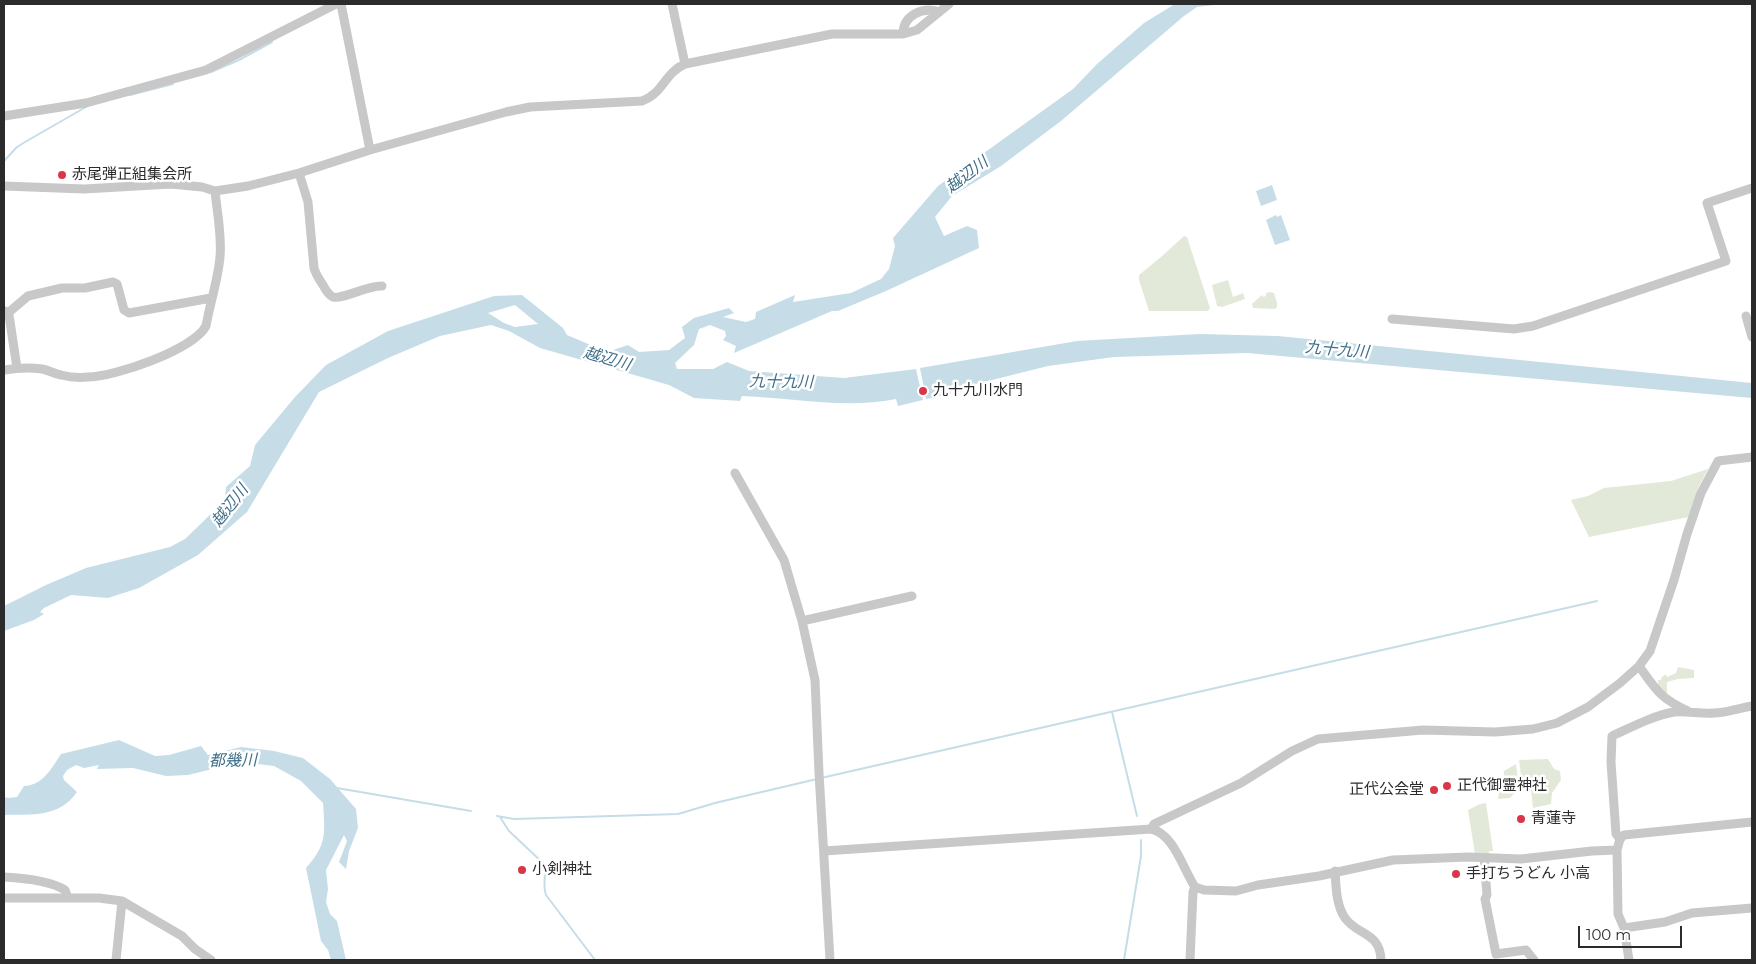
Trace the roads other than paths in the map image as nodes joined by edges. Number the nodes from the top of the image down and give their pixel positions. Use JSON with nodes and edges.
{"nodes":[{"id":1,"x":672,"y":4,"type":"edge"},
{"id":2,"x":949,"y":4,"type":"edge"},
{"id":3,"x":340,"y":5,"type":"edge"},
{"id":4,"x":939,"y":12,"type":"junction"},
{"id":5,"x":904,"y":34,"type":"junction"},
{"id":6,"x":685,"y":64,"type":"junction"},
{"id":7,"x":4,"y":116,"type":"edge"},
{"id":8,"x":370,"y":150,"type":"junction"},
{"id":9,"x":299,"y":173,"type":"junction"},
{"id":10,"x":4,"y":186,"type":"edge"},
{"id":11,"x":1752,"y":188,"type":"edge"},
{"id":12,"x":215,"y":191,"type":"junction"},
{"id":13,"x":382,"y":286,"type":"dead end"},
{"id":14,"x":212,"y":298,"type":"junction"},
{"id":15,"x":6,"y":312,"type":"edge"},
{"id":16,"x":1746,"y":316,"type":"dead end"},
{"id":17,"x":1392,"y":319,"type":"dead end"},
{"id":18,"x":1752,"y":337,"type":"edge"},
{"id":19,"x":17,"y":368,"type":"junction"},
{"id":20,"x":4,"y":370,"type":"edge"},
{"id":21,"x":1752,"y":457,"type":"edge"},
{"id":22,"x":735,"y":473,"type":"dead end"},
{"id":23,"x":912,"y":596,"type":"dead end"},
{"id":24,"x":802,"y":621,"type":"junction"},
{"id":25,"x":1639,"y":666,"type":"junction"},
{"id":26,"x":1752,"y":706,"type":"edge"},
{"id":27,"x":1688,"y":711,"type":"junction"},
{"id":28,"x":1752,"y":822,"type":"edge"},
{"id":29,"x":1151,"y":829,"type":"junction"},
{"id":30,"x":1620,"y":839,"type":"junction"},
{"id":31,"x":1617,"y":850,"type":"junction"},
{"id":32,"x":824,"y":851,"type":"junction"},
{"id":33,"x":1484,"y":858,"type":"junction"},
{"id":34,"x":1335,"y":871,"type":"junction"},
{"id":35,"x":4,"y":877,"type":"edge"},
{"id":36,"x":1195,"y":887,"type":"junction"},
{"id":37,"x":4,"y":898,"type":"edge"},
{"id":38,"x":68,"y":898,"type":"junction"},
{"id":39,"x":122,"y":901,"type":"junction"},
{"id":40,"x":1752,"y":908,"type":"edge"},
{"id":41,"x":1624,"y":928,"type":"junction"},
{"id":42,"x":116,"y":960,"type":"edge"},
{"id":43,"x":210,"y":960,"type":"edge"},
{"id":44,"x":830,"y":960,"type":"edge"},
{"id":45,"x":1190,"y":960,"type":"edge"},
{"id":46,"x":1381,"y":960,"type":"edge"},
{"id":47,"x":1534,"y":960,"type":"edge"},
{"id":48,"x":1629,"y":960,"type":"edge"}],
"edges":[{"from":1,"to":6,"type":"street"},
{"from":2,"to":4,"type":"street"},
{"from":3,"to":7,"type":"street"},
{"from":3,"to":8,"type":"street"},
{"from":4,"to":5,"type":"street"},
{"from":4,"to":5,"type":"street"},
{"from":5,"to":6,"type":"street"},
{"from":6,"to":8,"type":"street"},
{"from":8,"to":9,"type":"street"},
{"from":9,"to":12,"type":"street"},
{"from":9,"to":13,"type":"street"},
{"from":10,"to":12,"type":"street"},
{"from":11,"to":17,"type":"street"},
{"from":12,"to":14,"type":"street"},
{"from":14,"to":15,"type":"street"},
{"from":14,"to":19,"type":"street"},
{"from":15,"to":19,"type":"street"},
{"from":16,"to":18,"type":"street"},
{"from":19,"to":20,"type":"street"},
{"from":21,"to":25,"type":"street"},
{"from":22,"to":24,"type":"street"},
{"from":23,"to":24,"type":"street"},
{"from":24,"to":32,"type":"street"},
{"from":25,"to":27,"type":"street"},
{"from":25,"to":29,"type":"street"},
{"from":26,"to":27,"type":"street"},
{"from":27,"to":30,"type":"street"},
{"from":28,"to":30,"type":"street"},
{"from":29,"to":32,"type":"street"},
{"from":29,"to":36,"type":"street"},
{"from":30,"to":31,"type":"street"},
{"from":31,"to":33,"type":"street"},
{"from":31,"to":41,"type":"street"},
{"from":32,"to":44,"type":"street"},
{"from":33,"to":34,"type":"street"},
{"from":33,"to":47,"type":"street"},
{"from":34,"to":36,"type":"street"},
{"from":34,"to":46,"type":"street"},
{"from":35,"to":38,"type":"street"},
{"from":36,"to":45,"type":"street"},
{"from":37,"to":38,"type":"street"},
{"from":38,"to":39,"type":"street"},
{"from":39,"to":42,"type":"street"},
{"from":39,"to":43,"type":"street"},
{"from":40,"to":41,"type":"street"},
{"from":41,"to":48,"type":"street"}]}
